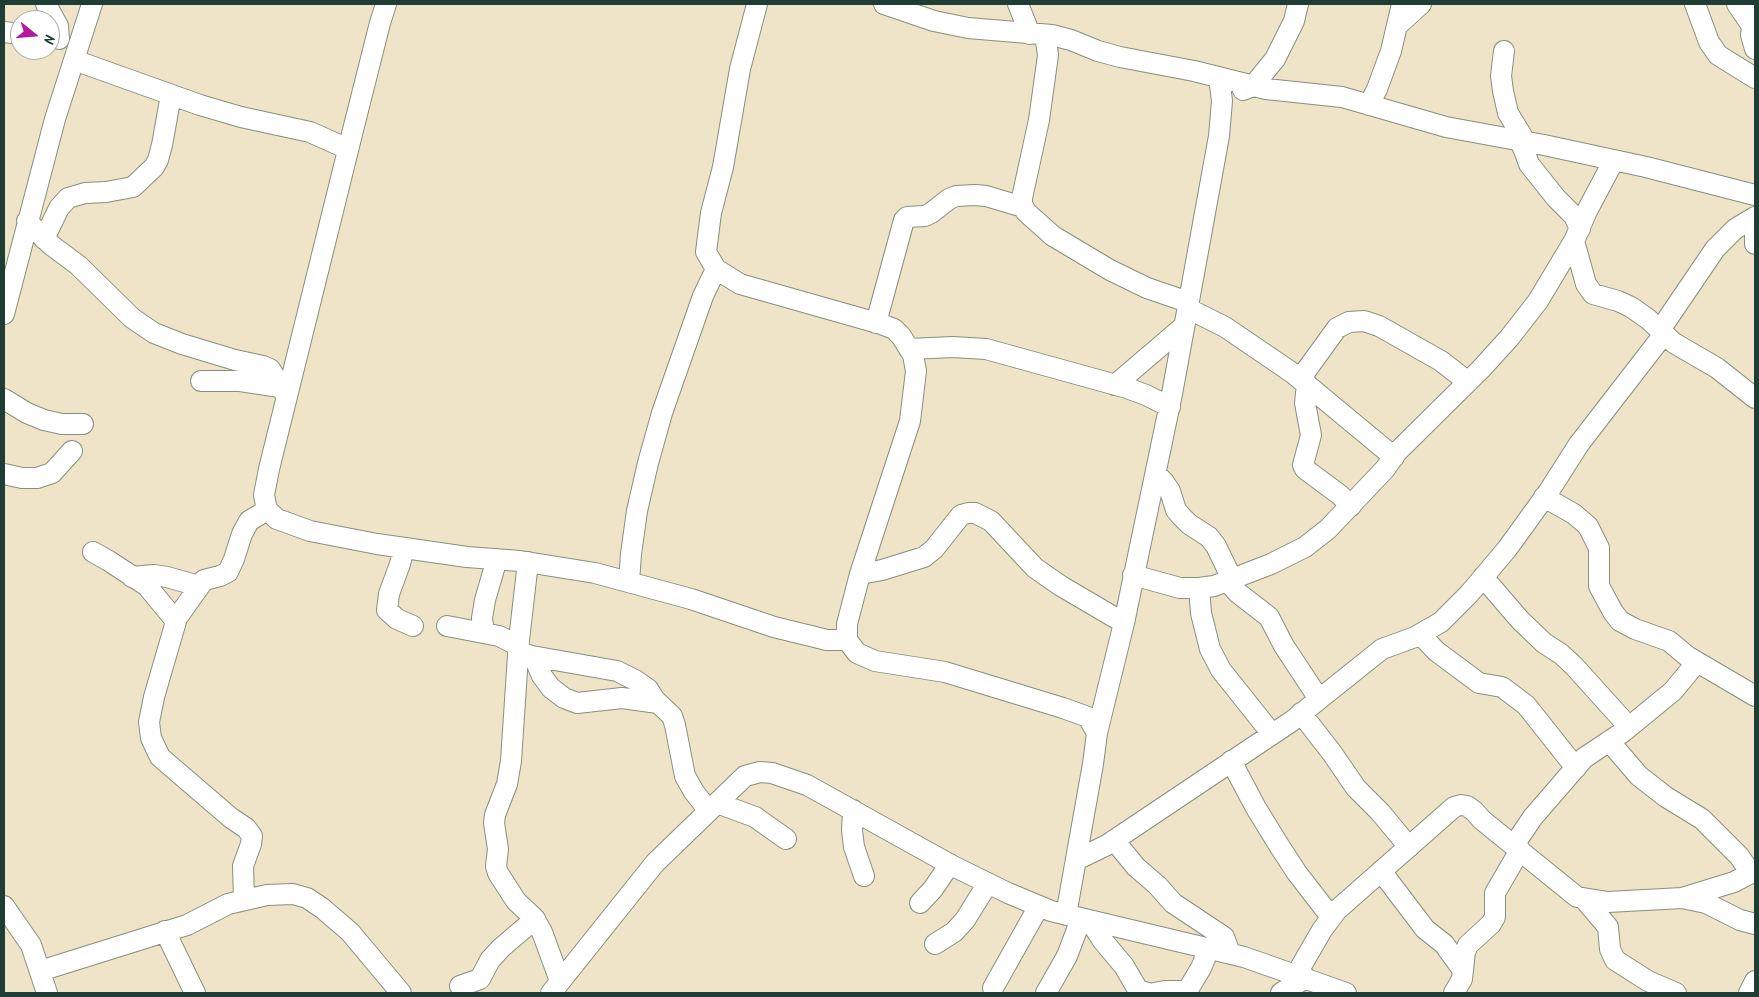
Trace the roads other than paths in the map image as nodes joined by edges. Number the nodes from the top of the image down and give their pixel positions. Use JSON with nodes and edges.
{"nodes":[{"id":1,"x":92,"y":4,"type":"edge"},
{"id":2,"x":386,"y":4,"type":"edge"},
{"id":3,"x":756,"y":4,"type":"edge"},
{"id":4,"x":884,"y":4,"type":"edge"},
{"id":5,"x":1018,"y":4,"type":"edge"},
{"id":6,"x":1298,"y":4,"type":"edge"},
{"id":7,"x":1402,"y":4,"type":"edge"},
{"id":8,"x":1421,"y":4,"type":"edge"},
{"id":9,"x":1695,"y":4,"type":"edge"},
{"id":10,"x":1737,"y":4,"type":"edge"},
{"id":11,"x":1755,"y":4,"type":"edge"},
{"id":12,"x":1398,"y":25,"type":"junction"},
{"id":13,"x":1752,"y":26,"type":"junction"},
{"id":14,"x":1037,"y":34,"type":"junction"},
{"id":15,"x":60,"y":42,"type":"edge"},
{"id":16,"x":1755,"y":49,"type":"edge"},
{"id":17,"x":1504,"y":51,"type":"dead end"},
{"id":18,"x":76,"y":52,"type":"junction"},
{"id":19,"x":1219,"y":77,"type":"junction"},
{"id":20,"x":1755,"y":78,"type":"edge"},
{"id":21,"x":1253,"y":86,"type":"junction"},
{"id":22,"x":171,"y":95,"type":"junction"},
{"id":23,"x":1369,"y":105,"type":"junction"},
{"id":24,"x":1222,"y":109,"type":"junction"},
{"id":25,"x":1522,"y":141,"type":"junction"},
{"id":26,"x":348,"y":149,"type":"junction"},
{"id":27,"x":1614,"y":160,"type":"junction"},
{"id":28,"x":1755,"y":194,"type":"edge"},
{"id":29,"x":1023,"y":207,"type":"junction"},
{"id":30,"x":1755,"y":217,"type":"edge"},
{"id":31,"x":27,"y":220,"type":"junction"},
{"id":32,"x":1755,"y":226,"type":"edge"},
{"id":33,"x":1577,"y":235,"type":"junction"},
{"id":34,"x":44,"y":238,"type":"junction"},
{"id":35,"x":1755,"y":244,"type":"edge"},
{"id":36,"x":716,"y":269,"type":"junction"},
{"id":37,"x":9,"y":271,"type":"edge"},
{"id":38,"x":1584,"y":276,"type":"junction"},
{"id":39,"x":1552,"y":278,"type":"junction"},
{"id":40,"x":1186,"y":312,"type":"junction"},
{"id":41,"x":4,"y":314,"type":"edge"},
{"id":42,"x":876,"y":323,"type":"junction"},
{"id":43,"x":1662,"y":332,"type":"junction"},
{"id":44,"x":909,"y":349,"type":"junction"},
{"id":45,"x":201,"y":380,"type":"dead end"},
{"id":46,"x":1303,"y":381,"type":"junction"},
{"id":47,"x":1468,"y":382,"type":"junction"},
{"id":48,"x":1115,"y":385,"type":"junction"},
{"id":49,"x":283,"y":392,"type":"junction"},
{"id":50,"x":1755,"y":398,"type":"edge"},
{"id":51,"x":4,"y":399,"type":"edge"},
{"id":52,"x":1170,"y":407,"type":"junction"},
{"id":53,"x":83,"y":424,"type":"dead end"},
{"id":54,"x":72,"y":451,"type":"dead end"},
{"id":55,"x":1394,"y":456,"type":"junction"},
{"id":56,"x":4,"y":474,"type":"edge"},
{"id":57,"x":1156,"y":474,"type":"junction"},
{"id":58,"x":1544,"y":497,"type":"junction"},
{"id":59,"x":1351,"y":506,"type":"junction"},
{"id":60,"x":267,"y":510,"type":"junction"},
{"id":61,"x":404,"y":548,"type":"junction"},
{"id":62,"x":92,"y":552,"type":"dead end"},
{"id":63,"x":497,"y":559,"type":"junction"},
{"id":64,"x":528,"y":562,"type":"junction"},
{"id":65,"x":860,"y":574,"type":"junction"},
{"id":66,"x":1133,"y":575,"type":"junction"},
{"id":67,"x":132,"y":577,"type":"junction"},
{"id":68,"x":1483,"y":577,"type":"junction"},
{"id":69,"x":1230,"y":580,"type":"junction"},
{"id":70,"x":629,"y":582,"type":"junction"},
{"id":71,"x":199,"y":586,"type":"junction"},
{"id":72,"x":1199,"y":588,"type":"junction"},
{"id":73,"x":176,"y":621,"type":"junction"},
{"id":74,"x":1124,"y":623,"type":"junction"},
{"id":75,"x":412,"y":626,"type":"dead end"},
{"id":76,"x":447,"y":626,"type":"dead end"},
{"id":77,"x":484,"y":633,"type":"junction"},
{"id":78,"x":1420,"y":634,"type":"junction"},
{"id":79,"x":847,"y":640,"type":"junction"},
{"id":80,"x":524,"y":652,"type":"junction"},
{"id":81,"x":1697,"y":662,"type":"junction"},
{"id":82,"x":1755,"y":696,"type":"edge"},
{"id":83,"x":1319,"y":699,"type":"junction"},
{"id":84,"x":658,"y":703,"type":"junction"},
{"id":85,"x":1302,"y":713,"type":"junction"},
{"id":86,"x":1629,"y":727,"type":"junction"},
{"id":87,"x":1097,"y":733,"type":"junction"},
{"id":88,"x":1272,"y":734,"type":"junction"},
{"id":89,"x":1609,"y":741,"type":"junction"},
{"id":90,"x":1231,"y":761,"type":"junction"},
{"id":91,"x":1576,"y":768,"type":"junction"},
{"id":92,"x":713,"y":807,"type":"junction"},
{"id":93,"x":853,"y":810,"type":"junction"},
{"id":94,"x":786,"y":839,"type":"dead end"},
{"id":95,"x":1114,"y":840,"type":"junction"},
{"id":96,"x":1409,"y":847,"type":"junction"},
{"id":97,"x":1517,"y":847,"type":"junction"},
{"id":98,"x":1076,"y":860,"type":"junction"},
{"id":99,"x":950,"y":864,"type":"junction"},
{"id":100,"x":1381,"y":871,"type":"junction"},
{"id":101,"x":1753,"y":874,"type":"edge"},
{"id":102,"x":864,"y":876,"type":"dead end"},
{"id":103,"x":988,"y":883,"type":"junction"},
{"id":104,"x":1682,"y":898,"type":"junction"},
{"id":105,"x":1584,"y":899,"type":"junction"},
{"id":106,"x":244,"y":900,"type":"junction"},
{"id":107,"x":920,"y":903,"type":"dead end"},
{"id":108,"x":4,"y":906,"type":"edge"},
{"id":109,"x":1039,"y":906,"type":"junction"},
{"id":110,"x":1331,"y":917,"type":"junction"},
{"id":111,"x":1079,"y":918,"type":"junction"},
{"id":112,"x":535,"y":919,"type":"junction"},
{"id":113,"x":1755,"y":924,"type":"edge"},
{"id":114,"x":166,"y":931,"type":"junction"},
{"id":115,"x":935,"y":944,"type":"dead end"},
{"id":116,"x":1209,"y":949,"type":"junction"},
{"id":117,"x":1230,"y":954,"type":"junction"},
{"id":118,"x":1462,"y":969,"type":"junction"},
{"id":119,"x":40,"y":971,"type":"junction"},
{"id":120,"x":1301,"y":977,"type":"junction"},
{"id":121,"x":1755,"y":981,"type":"edge"},
{"id":122,"x":460,"y":986,"type":"dead end"},
{"id":123,"x":556,"y":987,"type":"edge"},
{"id":124,"x":993,"y":988,"type":"dead end"},
{"id":125,"x":1187,"y":992,"type":"edge"},
{"id":126,"x":47,"y":993,"type":"edge"},
{"id":127,"x":195,"y":993,"type":"edge"},
{"id":128,"x":401,"y":993,"type":"edge"},
{"id":129,"x":1046,"y":993,"type":"edge"},
{"id":130,"x":1146,"y":993,"type":"edge"},
{"id":131,"x":1281,"y":993,"type":"edge"},
{"id":132,"x":1346,"y":993,"type":"edge"},
{"id":133,"x":1454,"y":993,"type":"edge"},
{"id":134,"x":1676,"y":993,"type":"edge"},
{"id":135,"x":1749,"y":993,"type":"edge"}],
"edges":[{"from":1,"to":18,"type":"street"},
{"from":2,"to":26,"type":"street"},
{"from":3,"to":36,"type":"street"},
{"from":4,"to":14,"type":"street"},
{"from":5,"to":14,"type":"street"},
{"from":6,"to":21,"type":"street"},
{"from":7,"to":12,"type":"street"},
{"from":8,"to":12,"type":"street"},
{"from":9,"to":20,"type":"street"},
{"from":10,"to":13,"type":"street"},
{"from":11,"to":13,"type":"street"},
{"from":12,"to":23,"type":"street"},
{"from":13,"to":16,"type":"street"},
{"from":14,"to":19,"type":"street"},
{"from":14,"to":29,"type":"street"},
{"from":15,"to":18,"type":"street"},
{"from":17,"to":25,"type":"street"},
{"from":18,"to":22,"type":"street"},
{"from":18,"to":31,"type":"street"},
{"from":19,"to":21,"type":"street"},
{"from":19,"to":24,"type":"street"},
{"from":21,"to":23,"type":"street"},
{"from":21,"to":24,"type":"street"},
{"from":22,"to":26,"type":"street"},
{"from":22,"to":34,"type":"street"},
{"from":23,"to":25,"type":"street"},
{"from":24,"to":40,"type":"street"},
{"from":25,"to":27,"type":"street"},
{"from":25,"to":33,"type":"street"},
{"from":26,"to":49,"type":"street"},
{"from":27,"to":28,"type":"street"},
{"from":27,"to":33,"type":"street"},
{"from":29,"to":40,"type":"street"},
{"from":29,"to":42,"type":"street"},
{"from":30,"to":43,"type":"street"},
{"from":31,"to":34,"type":"street"},
{"from":31,"to":37,"type":"street"},
{"from":32,"to":35,"type":"street"},
{"from":33,"to":38,"type":"street"},
{"from":33,"to":39,"type":"street"},
{"from":34,"to":49,"type":"street"},
{"from":36,"to":42,"type":"street"},
{"from":36,"to":70,"type":"street"},
{"from":37,"to":41,"type":"street"},
{"from":38,"to":39,"type":"street"},
{"from":38,"to":43,"type":"street"},
{"from":39,"to":47,"type":"street"},
{"from":40,"to":46,"type":"street"},
{"from":40,"to":48,"type":"street"},
{"from":40,"to":52,"type":"street"},
{"from":42,"to":44,"type":"street"},
{"from":43,"to":50,"type":"street"},
{"from":43,"to":58,"type":"street"},
{"from":44,"to":48,"type":"street"},
{"from":44,"to":65,"type":"street"},
{"from":45,"to":49,"type":"street"},
{"from":46,"to":47,"type":"street"},
{"from":46,"to":55,"type":"street"},
{"from":46,"to":59,"type":"street"},
{"from":47,"to":55,"type":"street"},
{"from":48,"to":52,"type":"street"},
{"from":49,"to":60,"type":"street"},
{"from":51,"to":53,"type":"street"},
{"from":52,"to":57,"type":"street"},
{"from":54,"to":56,"type":"street"},
{"from":55,"to":59,"type":"street"},
{"from":57,"to":66,"type":"street"},
{"from":57,"to":69,"type":"street"},
{"from":58,"to":68,"type":"street"},
{"from":58,"to":81,"type":"street"},
{"from":59,"to":69,"type":"street"},
{"from":60,"to":61,"type":"street"},
{"from":60,"to":71,"type":"street"},
{"from":61,"to":63,"type":"street"},
{"from":61,"to":75,"type":"street"},
{"from":62,"to":67,"type":"street"},
{"from":63,"to":64,"type":"street"},
{"from":63,"to":77,"type":"street"},
{"from":64,"to":70,"type":"street"},
{"from":64,"to":80,"type":"street"},
{"from":65,"to":74,"type":"street"},
{"from":65,"to":79,"type":"street"},
{"from":66,"to":72,"type":"street"},
{"from":66,"to":74,"type":"street"},
{"from":67,"to":71,"type":"street"},
{"from":67,"to":73,"type":"street"},
{"from":68,"to":78,"type":"street"},
{"from":68,"to":86,"type":"street"},
{"from":69,"to":72,"type":"street"},
{"from":69,"to":83,"type":"street"},
{"from":70,"to":79,"type":"street"},
{"from":71,"to":73,"type":"street"},
{"from":72,"to":88,"type":"street"},
{"from":73,"to":106,"type":"street"},
{"from":74,"to":87,"type":"street"},
{"from":76,"to":77,"type":"street"},
{"from":77,"to":80,"type":"street"},
{"from":78,"to":83,"type":"street"},
{"from":78,"to":91,"type":"street"},
{"from":79,"to":87,"type":"street"},
{"from":80,"to":84,"type":"street"},
{"from":80,"to":84,"type":"street"},
{"from":80,"to":112,"type":"street"},
{"from":81,"to":82,"type":"street"},
{"from":81,"to":86,"type":"street"},
{"from":83,"to":85,"type":"street"},
{"from":84,"to":92,"type":"street"},
{"from":85,"to":88,"type":"street"},
{"from":85,"to":96,"type":"street"},
{"from":86,"to":89,"type":"street"},
{"from":87,"to":98,"type":"street"},
{"from":88,"to":90,"type":"street"},
{"from":89,"to":91,"type":"street"},
{"from":89,"to":101,"type":"street"},
{"from":90,"to":95,"type":"street"},
{"from":90,"to":110,"type":"street"},
{"from":91,"to":97,"type":"street"},
{"from":92,"to":93,"type":"street"},
{"from":92,"to":94,"type":"street"},
{"from":92,"to":123,"type":"street"},
{"from":93,"to":99,"type":"street"},
{"from":93,"to":102,"type":"street"},
{"from":95,"to":98,"type":"street"},
{"from":95,"to":117,"type":"street"},
{"from":96,"to":97,"type":"street"},
{"from":96,"to":100,"type":"street"},
{"from":97,"to":105,"type":"street"},
{"from":97,"to":118,"type":"street"},
{"from":98,"to":111,"type":"street"},
{"from":99,"to":103,"type":"street"},
{"from":99,"to":107,"type":"street"},
{"from":100,"to":110,"type":"street"},
{"from":100,"to":118,"type":"street"},
{"from":101,"to":104,"type":"street"},
{"from":103,"to":109,"type":"street"},
{"from":103,"to":115,"type":"street"},
{"from":104,"to":105,"type":"street"},
{"from":104,"to":113,"type":"street"},
{"from":105,"to":134,"type":"street"},
{"from":106,"to":114,"type":"street"},
{"from":106,"to":128,"type":"street"},
{"from":108,"to":119,"type":"street"},
{"from":109,"to":111,"type":"street"},
{"from":109,"to":124,"type":"street"},
{"from":110,"to":120,"type":"street"},
{"from":111,"to":116,"type":"street"},
{"from":111,"to":129,"type":"street"},
{"from":111,"to":130,"type":"street"},
{"from":112,"to":122,"type":"street"},
{"from":112,"to":123,"type":"street"},
{"from":114,"to":119,"type":"street"},
{"from":114,"to":127,"type":"street"},
{"from":116,"to":117,"type":"street"},
{"from":116,"to":125,"type":"street"},
{"from":117,"to":120,"type":"street"},
{"from":118,"to":133,"type":"street"},
{"from":119,"to":126,"type":"street"},
{"from":120,"to":131,"type":"street"},
{"from":120,"to":132,"type":"street"},
{"from":121,"to":135,"type":"street"},
{"from":125,"to":130,"type":"street"}]}
